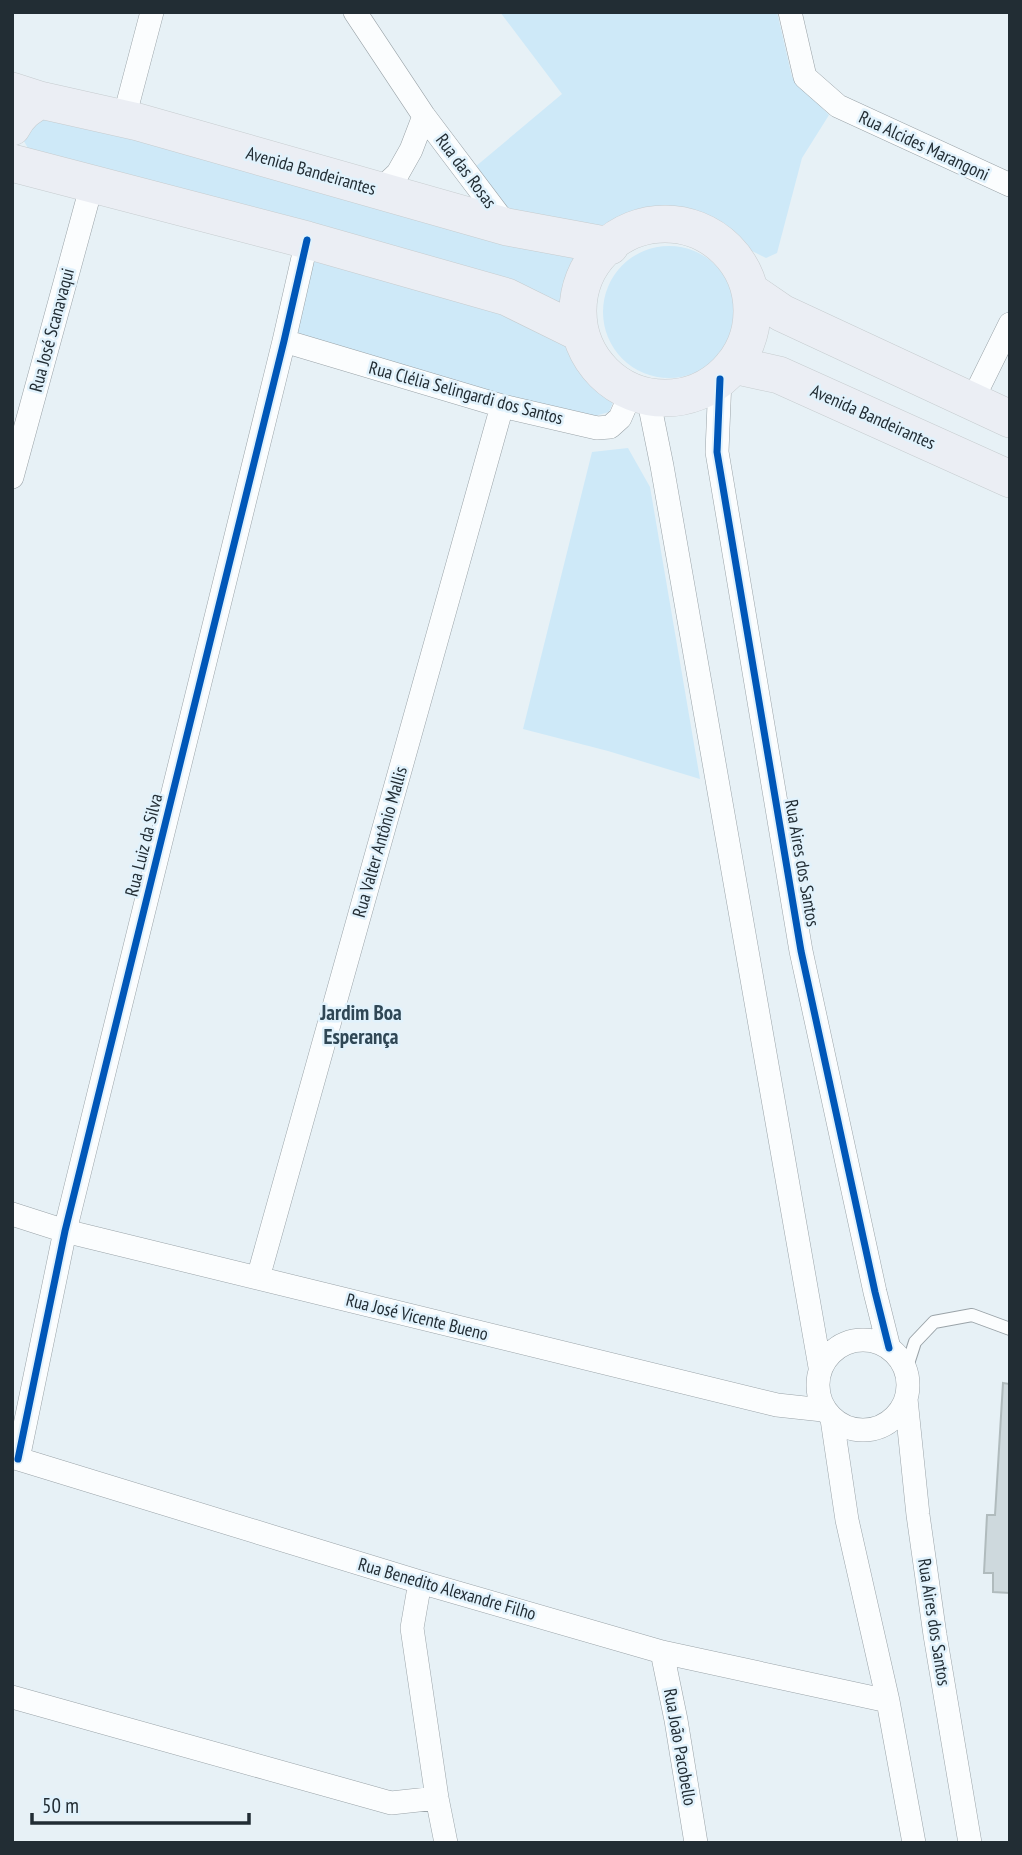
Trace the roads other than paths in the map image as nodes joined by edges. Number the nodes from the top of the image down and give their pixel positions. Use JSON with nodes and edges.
{"nodes":[{"id":1,"x":152,"y":12,"type":"edge"},
{"id":2,"x":790,"y":12,"type":"edge"},
{"id":3,"x":356,"y":13,"type":"edge"},
{"id":4,"x":26,"y":95,"type":"edge"},
{"id":5,"x":424,"y":116,"type":"junction"},
{"id":6,"x":124,"y":118,"type":"junction"},
{"id":7,"x":12,"y":127,"type":"edge"},
{"id":8,"x":16,"y":160,"type":"edge"},
{"id":9,"x":92,"y":184,"type":"junction"},
{"id":10,"x":1010,"y":185,"type":"edge"},
{"id":11,"x":379,"y":191,"type":"junction"},
{"id":12,"x":507,"y":227,"type":"junction"},
{"id":13,"x":307,"y":240,"type":"junction"},
{"id":14,"x":610,"y":246,"type":"junction"},
{"id":15,"x":750,"y":291,"type":"junction"},
{"id":16,"x":1010,"y":324,"type":"edge"},
{"id":17,"x":580,"y":333,"type":"junction"},
{"id":18,"x":284,"y":341,"type":"junction"},
{"id":19,"x":727,"y":372,"type":"junction"},
{"id":20,"x":639,"y":395,"type":"junction"},
{"id":21,"x":972,"y":401,"type":"junction"},
{"id":22,"x":502,"y":406,"type":"junction"},
{"id":23,"x":1010,"y":419,"type":"edge"},
{"id":24,"x":12,"y":477,"type":"edge"},
{"id":25,"x":1010,"y":479,"type":"edge"},
{"id":26,"x":12,"y":1214,"type":"edge"},
{"id":27,"x":65,"y":1231,"type":"junction"},
{"id":28,"x":258,"y":1278,"type":"junction"},
{"id":29,"x":1010,"y":1329,"type":"edge"},
{"id":30,"x":890,"y":1348,"type":"junction"},
{"id":31,"x":820,"y":1367,"type":"junction"},
{"id":32,"x":906,"y":1370,"type":"junction"},
{"id":33,"x":906,"y":1399,"type":"junction"},
{"id":34,"x":827,"y":1414,"type":"junction"},
{"id":35,"x":15,"y":1458,"type":"edge"},
{"id":36,"x":421,"y":1582,"type":"junction"},
{"id":37,"x":662,"y":1652,"type":"junction"},
{"id":38,"x":12,"y":1697,"type":"edge"},
{"id":39,"x":888,"y":1702,"type":"junction"},
{"id":40,"x":437,"y":1798,"type":"junction"},
{"id":41,"x":446,"y":1843,"type":"edge"},
{"id":42,"x":696,"y":1843,"type":"edge"},
{"id":43,"x":914,"y":1843,"type":"edge"},
{"id":44,"x":970,"y":1843,"type":"edge"}],
"edges":[{"from":1,"to":6,"type":"street"},
{"from":2,"to":10,"type":"street","name":"Rua Alcides Marangoni"},
{"from":3,"to":5,"type":"street","name":"Rua das Rosas"},
{"from":4,"to":6,"type":"main road","name":"Avenida Bandeirantes"},
{"from":4,"to":7,"type":"main road"},
{"from":5,"to":11,"type":"street","name":"Rua das Rosas"},
{"from":5,"to":12,"type":"street","name":"Rua das Rosas"},
{"from":6,"to":11,"type":"main road","name":"Avenida Bandeirantes"},
{"from":8,"to":9,"type":"main road"},
{"from":9,"to":13,"type":"main road"},
{"from":9,"to":24,"type":"street","name":"Rua José Scanavaqui"},
{"from":11,"to":12,"type":"main road","name":"Avenida Bandeirantes"},
{"from":12,"to":14,"type":"main road","name":"Avenida Bandeirantes"},
{"from":13,"to":17,"type":"main road"},
{"from":13,"to":18,"type":"street","name":"Rua Luiz da Silva"},
{"from":14,"to":15,"type":"main road"},
{"from":14,"to":17,"type":"main road"},
{"from":15,"to":19,"type":"main road"},
{"from":15,"to":21,"type":"main road"},
{"from":16,"to":21,"type":"street"},
{"from":17,"to":20,"type":"main road"},
{"from":18,"to":22,"type":"street","name":"Rua Clélia Selingardi dos Santos"},
{"from":18,"to":27,"type":"street","name":"Rua Luiz da Silva"},
{"from":19,"to":20,"type":"main road"},
{"from":19,"to":25,"type":"main road","name":"Avenida Bandeirantes"},
{"from":19,"to":30,"type":"street","name":"Rua Aires dos Santos"},
{"from":20,"to":22,"type":"street","name":"Rua Clélia Selingardi dos Santos"},
{"from":20,"to":31,"type":"street"},
{"from":21,"to":23,"type":"main road"},
{"from":22,"to":28,"type":"street","name":"Rua Valter Antônio Mallis"},
{"from":26,"to":27,"type":"street","name":"Rua José Vicente Bueno"},
{"from":27,"to":28,"type":"street","name":"Rua José Vicente Bueno"},
{"from":27,"to":35,"type":"street","name":"Rua Luiz da Silva"},
{"from":28,"to":34,"type":"street","name":"Rua José Vicente Bueno"},
{"from":29,"to":32,"type":"lane"},
{"from":30,"to":31,"type":"street"},
{"from":30,"to":32,"type":"street","name":"Rua Aires dos Santos"},
{"from":31,"to":34,"type":"street"},
{"from":32,"to":33,"type":"street","name":"Rua Aires dos Santos"},
{"from":33,"to":34,"type":"street"},
{"from":33,"to":44,"type":"street","name":"Rua Aires dos Santos"},
{"from":34,"to":39,"type":"street"},
{"from":35,"to":36,"type":"street","name":"Rua Benedito Alexandre Filho"},
{"from":36,"to":37,"type":"street","name":"Rua Benedito Alexandre Filho"},
{"from":36,"to":40,"type":"street"},
{"from":37,"to":39,"type":"street","name":"Rua Benedito Alexandre Filho"},
{"from":37,"to":42,"type":"street","name":"Rua João Pacobello"},
{"from":38,"to":40,"type":"street"},
{"from":39,"to":43,"type":"street"},
{"from":40,"to":41,"type":"street"}]}
